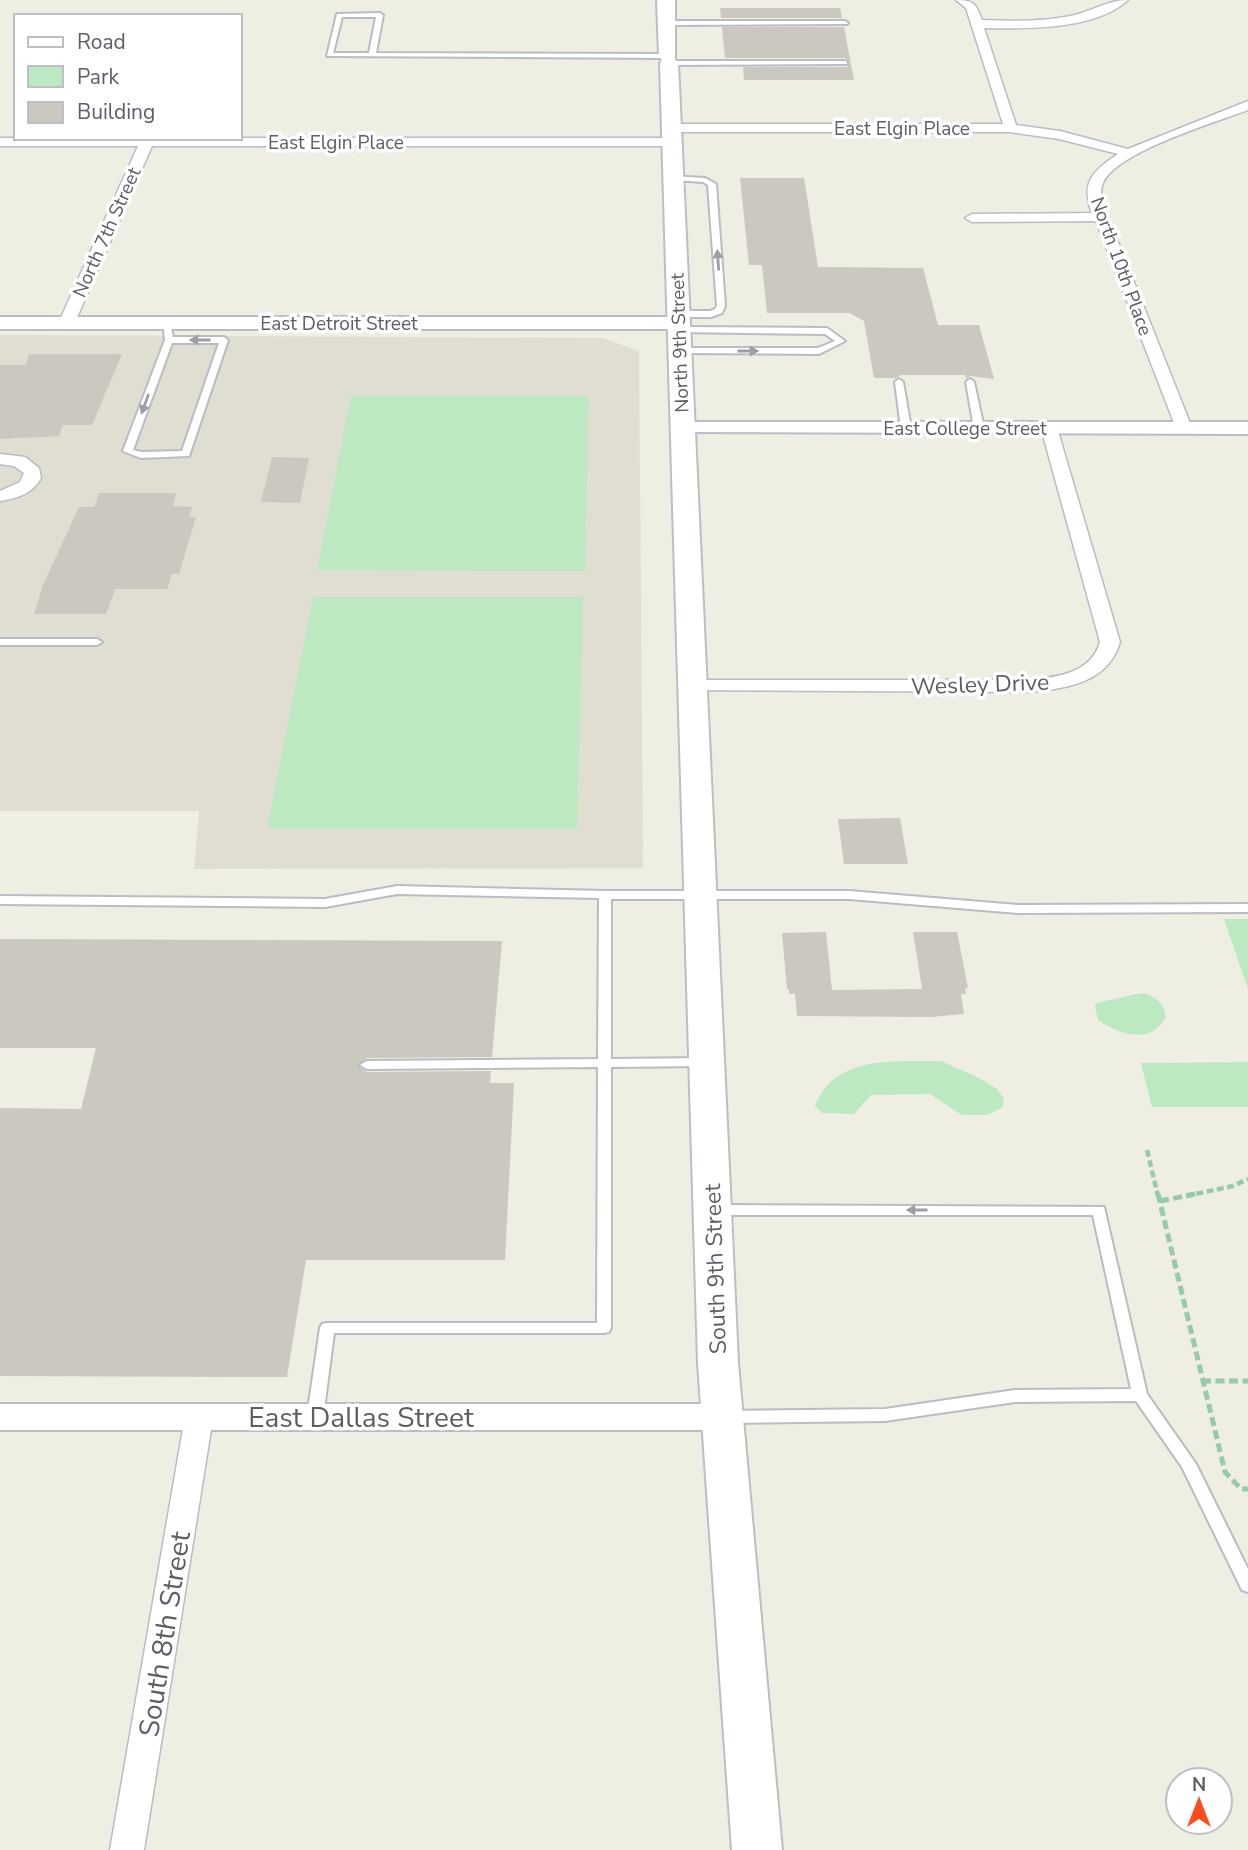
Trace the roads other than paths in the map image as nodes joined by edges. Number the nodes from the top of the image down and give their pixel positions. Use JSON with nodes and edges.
{"nodes":[{"id":1,"x":666,"y":0,"type":"edge"},
{"id":2,"x":962,"y":0,"type":"edge"},
{"id":3,"x":1122,"y":0,"type":"edge"},
{"id":4,"x":667,"y":23,"type":"junction"},
{"id":5,"x":845,"y":23,"type":"dead end"},
{"id":6,"x":977,"y":24,"type":"junction"},
{"id":7,"x":372,"y":55,"type":"junction"},
{"id":8,"x":668,"y":60,"type":"junction"},
{"id":9,"x":845,"y":63,"type":"dead end"},
{"id":10,"x":1246,"y":106,"type":"edge"},
{"id":11,"x":1009,"y":128,"type":"junction"},
{"id":12,"x":672,"y":135,"type":"junction"},
{"id":13,"x":0,"y":142,"type":"edge"},
{"id":14,"x":148,"y":142,"type":"junction"},
{"id":15,"x":1129,"y":153,"type":"junction"},
{"id":16,"x":674,"y":178,"type":"junction"},
{"id":17,"x":1102,"y":217,"type":"junction"},
{"id":18,"x":972,"y":218,"type":"dead end"},
{"id":19,"x":0,"y":323,"type":"edge"},
{"id":20,"x":67,"y":323,"type":"junction"},
{"id":21,"x":679,"y":329,"type":"junction"},
{"id":22,"x":167,"y":331,"type":"junction"},
{"id":23,"x":899,"y":382,"type":"dead end"},
{"id":24,"x":970,"y":382,"type":"dead end"},
{"id":25,"x":682,"y":428,"type":"junction"},
{"id":26,"x":906,"y":428,"type":"junction"},
{"id":27,"x":979,"y":428,"type":"junction"},
{"id":28,"x":1049,"y":428,"type":"junction"},
{"id":29,"x":1184,"y":428,"type":"junction"},
{"id":30,"x":1248,"y":428,"type":"edge"},
{"id":31,"x":0,"y":459,"type":"edge"},
{"id":32,"x":0,"y":496,"type":"edge"},
{"id":33,"x":0,"y":642,"type":"edge"},
{"id":34,"x":97,"y":642,"type":"dead end"},
{"id":35,"x":691,"y":687,"type":"junction"},
{"id":36,"x":605,"y":895,"type":"junction"},
{"id":37,"x":701,"y":895,"type":"junction"},
{"id":38,"x":0,"y":900,"type":"edge"},
{"id":39,"x":1248,"y":908,"type":"edge"},
{"id":40,"x":604,"y":1062,"type":"junction"},
{"id":41,"x":707,"y":1062,"type":"junction"},
{"id":42,"x":367,"y":1065,"type":"dead end"},
{"id":43,"x":713,"y":1210,"type":"junction"},
{"id":44,"x":1140,"y":1395,"type":"junction"},
{"id":45,"x":0,"y":1417,"type":"edge"},
{"id":46,"x":200,"y":1417,"type":"junction"},
{"id":47,"x":315,"y":1417,"type":"junction"},
{"id":48,"x":723,"y":1417,"type":"junction"},
{"id":49,"x":1248,"y":1585,"type":"edge"},
{"id":50,"x":127,"y":1850,"type":"edge"},
{"id":51,"x":757,"y":1850,"type":"edge"}],
"edges":[{"from":1,"to":4,"type":"main road","name":"North 9th Street"},
{"from":2,"to":6,"type":"street"},
{"from":3,"to":6,"type":"street"},
{"from":4,"to":5,"type":"lane"},
{"from":4,"to":8,"type":"main road","name":"North 9th Street"},
{"from":6,"to":11,"type":"street"},
{"from":7,"to":7,"type":"lane"},
{"from":7,"to":8,"type":"lane"},
{"from":8,"to":9,"type":"lane"},
{"from":8,"to":12,"type":"main road","name":"North 9th Street"},
{"from":10,"to":15,"type":"street","name":"North 10th Place"},
{"from":11,"to":12,"type":"street","name":"East Elgin Place"},
{"from":11,"to":15,"type":"street","name":"East Elgin Place"},
{"from":12,"to":14,"type":"street","name":"East Elgin Place"},
{"from":12,"to":16,"type":"main road","name":"North 9th Street"},
{"from":13,"to":14,"type":"street","name":"East Elgin Place"},
{"from":14,"to":20,"type":"street","name":"North 7th Street"},
{"from":15,"to":17,"type":"street","name":"North 10th Place"},
{"from":16,"to":21,"type":"main road","name":"North 9th Street"},
{"from":21,"to":16,"type":"lane","one_way":true},
{"from":17,"to":18,"type":"street"},
{"from":17,"to":29,"type":"street","name":"North 10th Place"},
{"from":19,"to":20,"type":"street","name":"East Detroit Street"},
{"from":20,"to":22,"type":"street","name":"East Detroit Street"},
{"from":21,"to":21,"type":"lane","one_way":true},
{"from":21,"to":22,"type":"street","name":"East Detroit Street"},
{"from":21,"to":25,"type":"main road","name":"North 9th Street"},
{"from":22,"to":22,"type":"lane","one_way":true},
{"from":23,"to":26,"type":"lane"},
{"from":24,"to":27,"type":"lane"},
{"from":25,"to":26,"type":"street","name":"East College Street"},
{"from":25,"to":35,"type":"main road","name":"North 9th Street"},
{"from":26,"to":27,"type":"street","name":"East College Street"},
{"from":27,"to":28,"type":"street","name":"East College Street"},
{"from":28,"to":29,"type":"street","name":"East College Street"},
{"from":28,"to":35,"type":"street","name":"Wesley Drive"},
{"from":29,"to":30,"type":"street","name":"East College Street"},
{"from":31,"to":32,"type":"street"},
{"from":33,"to":34,"type":"lane"},
{"from":35,"to":37,"type":"main road","name":"South 9th Street"},
{"from":36,"to":37,"type":"lane"},
{"from":36,"to":38,"type":"lane"},
{"from":36,"to":40,"type":"lane"},
{"from":37,"to":39,"type":"lane"},
{"from":37,"to":41,"type":"main road","name":"South 9th Street"},
{"from":40,"to":41,"type":"lane"},
{"from":40,"to":42,"type":"lane"},
{"from":40,"to":47,"type":"lane"},
{"from":41,"to":43,"type":"main road","name":"South 9th Street"},
{"from":44,"to":43,"type":"lane","one_way":true},
{"from":43,"to":48,"type":"main road","name":"South 9th Street"},
{"from":44,"to":48,"type":"lane"},
{"from":44,"to":49,"type":"lane"},
{"from":45,"to":46,"type":"street","name":"East Dallas Street"},
{"from":46,"to":47,"type":"street","name":"East Dallas Street"},
{"from":46,"to":50,"type":"street","name":"South 8th Street"},
{"from":47,"to":48,"type":"street","name":"East Dallas Street"},
{"from":48,"to":51,"type":"main road","name":"South 9th Street"}]}
